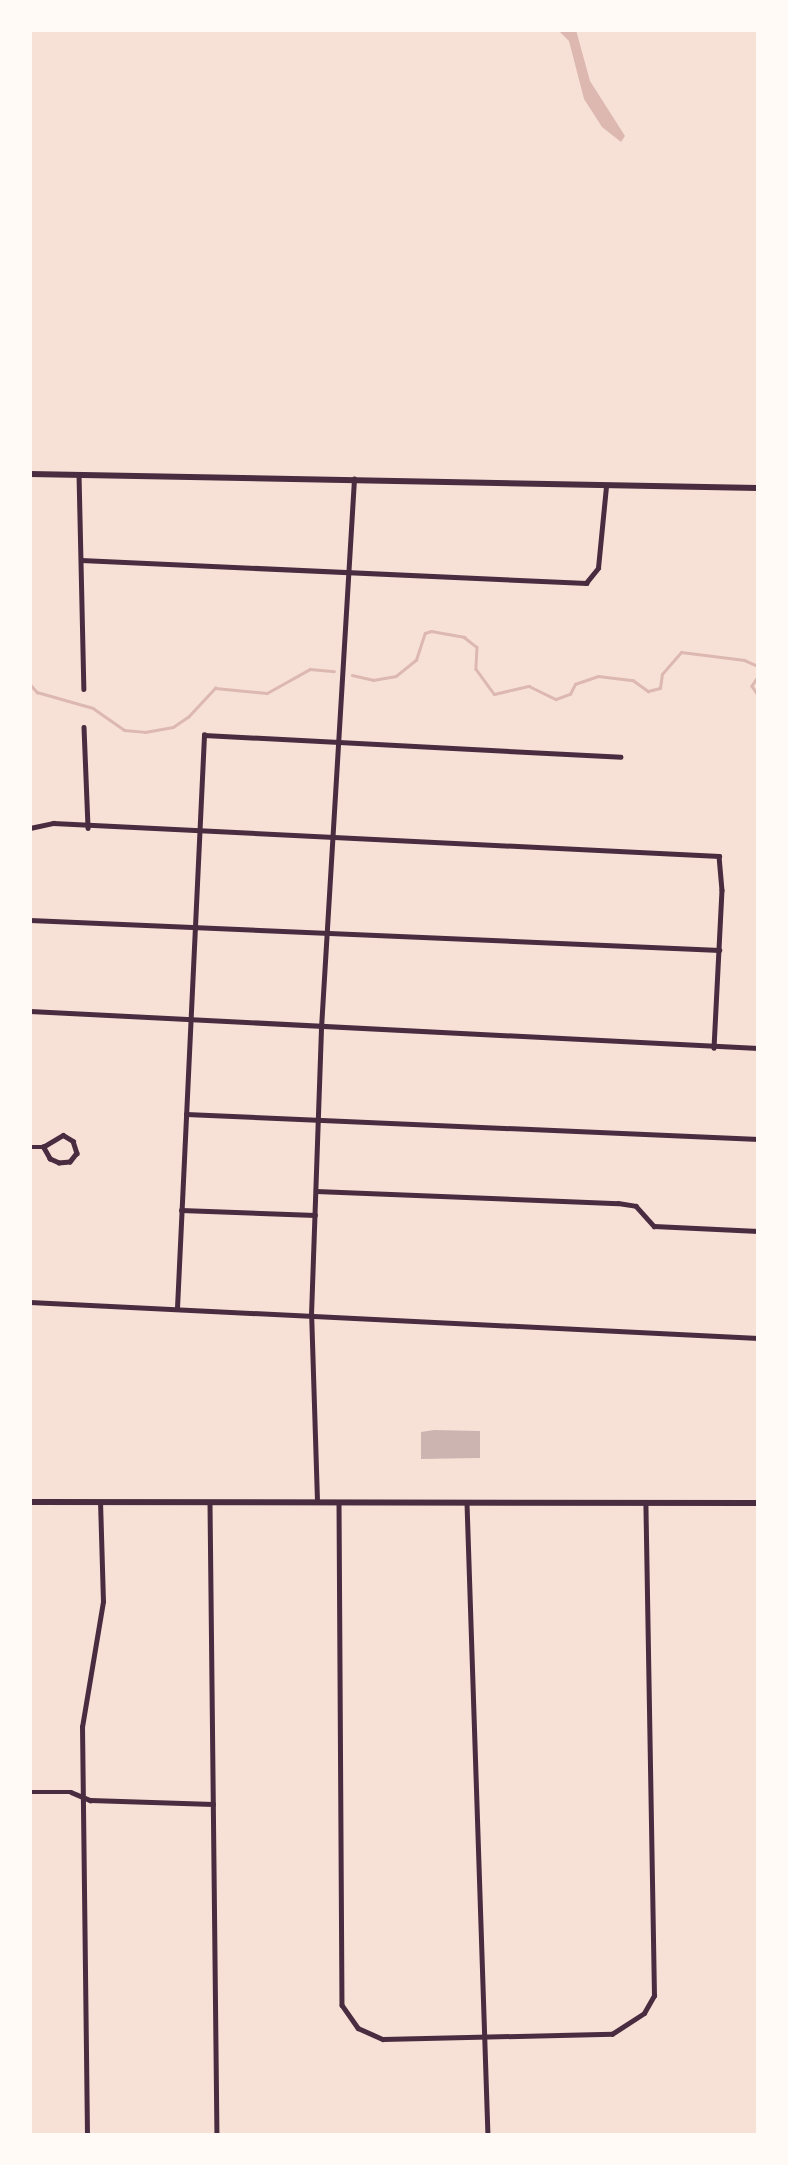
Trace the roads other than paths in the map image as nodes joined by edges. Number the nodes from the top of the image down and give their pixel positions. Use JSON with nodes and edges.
{"nodes":[{"id":1,"x":30,"y":474,"type":"edge"},
{"id":2,"x":79,"y":474,"type":"junction"},
{"id":3,"x":354,"y":479,"type":"junction"},
{"id":4,"x":606,"y":486,"type":"junction"},
{"id":5,"x":758,"y":488,"type":"edge"},
{"id":6,"x":81,"y":560,"type":"junction"},
{"id":7,"x":348,"y":571,"type":"junction"},
{"id":8,"x":84,"y":689,"type":"dead end"},
{"id":9,"x":84,"y":727,"type":"dead end"},
{"id":10,"x":339,"y":742,"type":"junction"},
{"id":11,"x":621,"y":757,"type":"dead end"},
{"id":12,"x":30,"y":828,"type":"edge"},
{"id":13,"x":89,"y":828,"type":"junction"},
{"id":14,"x":198,"y":830,"type":"junction"},
{"id":15,"x":334,"y":836,"type":"junction"},
{"id":16,"x":30,"y":920,"type":"edge"},
{"id":17,"x":196,"y":924,"type":"junction"},
{"id":18,"x":328,"y":935,"type":"junction"},
{"id":19,"x":719,"y":950,"type":"junction"},
{"id":20,"x":30,"y":1011,"type":"edge"},
{"id":21,"x":190,"y":1017,"type":"junction"},
{"id":22,"x":321,"y":1028,"type":"junction"},
{"id":23,"x":714,"y":1048,"type":"junction"},
{"id":24,"x":758,"y":1048,"type":"edge"},
{"id":25,"x":186,"y":1114,"type":"junction"},
{"id":26,"x":320,"y":1119,"type":"junction"},
{"id":27,"x":758,"y":1139,"type":"edge"},
{"id":28,"x":30,"y":1147,"type":"edge"},
{"id":29,"x":43,"y":1147,"type":"junction"},
{"id":30,"x":316,"y":1191,"type":"junction"},
{"id":31,"x":181,"y":1210,"type":"junction"},
{"id":32,"x":315,"y":1214,"type":"junction"},
{"id":33,"x":758,"y":1231,"type":"edge"},
{"id":34,"x":30,"y":1302,"type":"edge"},
{"id":35,"x":177,"y":1308,"type":"junction"},
{"id":36,"x":311,"y":1315,"type":"junction"},
{"id":37,"x":758,"y":1338,"type":"edge"},
{"id":38,"x":317,"y":1501,"type":"junction"},
{"id":39,"x":340,"y":1501,"type":"junction"},
{"id":40,"x":30,"y":1502,"type":"edge"},
{"id":41,"x":645,"y":1502,"type":"junction"},
{"id":42,"x":100,"y":1503,"type":"junction"},
{"id":43,"x":210,"y":1503,"type":"junction"},
{"id":44,"x":467,"y":1503,"type":"junction"},
{"id":45,"x":758,"y":1503,"type":"edge"},
{"id":46,"x":30,"y":1792,"type":"edge"},
{"id":47,"x":83,"y":1797,"type":"junction"},
{"id":48,"x":213,"y":1804,"type":"junction"},
{"id":49,"x":485,"y":2038,"type":"junction"},
{"id":50,"x":87,"y":2135,"type":"edge"},
{"id":51,"x":217,"y":2135,"type":"edge"},
{"id":52,"x":488,"y":2135,"type":"edge"}],
"edges":[{"from":1,"to":2,"type":"main road"},
{"from":2,"to":3,"type":"main road"},
{"from":2,"to":6,"type":"street"},
{"from":3,"to":4,"type":"main road"},
{"from":3,"to":7,"type":"street"},
{"from":4,"to":5,"type":"main road"},
{"from":4,"to":7,"type":"street"},
{"from":6,"to":7,"type":"street"},
{"from":6,"to":8,"type":"street"},
{"from":7,"to":10,"type":"street"},
{"from":9,"to":13,"type":"street"},
{"from":10,"to":11,"type":"street"},
{"from":10,"to":14,"type":"street"},
{"from":10,"to":15,"type":"street"},
{"from":12,"to":13,"type":"street"},
{"from":13,"to":14,"type":"street"},
{"from":14,"to":15,"type":"street"},
{"from":14,"to":17,"type":"street"},
{"from":15,"to":18,"type":"street"},
{"from":15,"to":19,"type":"street"},
{"from":16,"to":17,"type":"street"},
{"from":17,"to":18,"type":"street"},
{"from":17,"to":21,"type":"street"},
{"from":18,"to":19,"type":"street"},
{"from":18,"to":22,"type":"street"},
{"from":19,"to":23,"type":"street"},
{"from":20,"to":21,"type":"street"},
{"from":21,"to":22,"type":"street"},
{"from":21,"to":25,"type":"street"},
{"from":22,"to":23,"type":"street"},
{"from":22,"to":26,"type":"street"},
{"from":23,"to":24,"type":"street"},
{"from":25,"to":26,"type":"street"},
{"from":25,"to":31,"type":"street"},
{"from":26,"to":27,"type":"street"},
{"from":26,"to":30,"type":"street"},
{"from":28,"to":29,"type":"street"},
{"from":29,"to":29,"type":"street"},
{"from":30,"to":32,"type":"street"},
{"from":30,"to":33,"type":"street"},
{"from":31,"to":32,"type":"street"},
{"from":31,"to":35,"type":"street"},
{"from":32,"to":36,"type":"street"},
{"from":34,"to":35,"type":"street"},
{"from":35,"to":36,"type":"street"},
{"from":36,"to":37,"type":"street"},
{"from":36,"to":38,"type":"street"},
{"from":38,"to":39,"type":"main road"},
{"from":38,"to":43,"type":"main road"},
{"from":39,"to":44,"type":"main road"},
{"from":39,"to":49,"type":"street"},
{"from":40,"to":42,"type":"main road"},
{"from":41,"to":44,"type":"main road"},
{"from":41,"to":45,"type":"main road"},
{"from":41,"to":49,"type":"street"},
{"from":42,"to":43,"type":"main road"},
{"from":42,"to":47,"type":"street"},
{"from":43,"to":48,"type":"street"},
{"from":44,"to":49,"type":"street"},
{"from":46,"to":47,"type":"street"},
{"from":47,"to":48,"type":"street"},
{"from":47,"to":50,"type":"street"},
{"from":48,"to":51,"type":"street"},
{"from":49,"to":52,"type":"street"}]}
